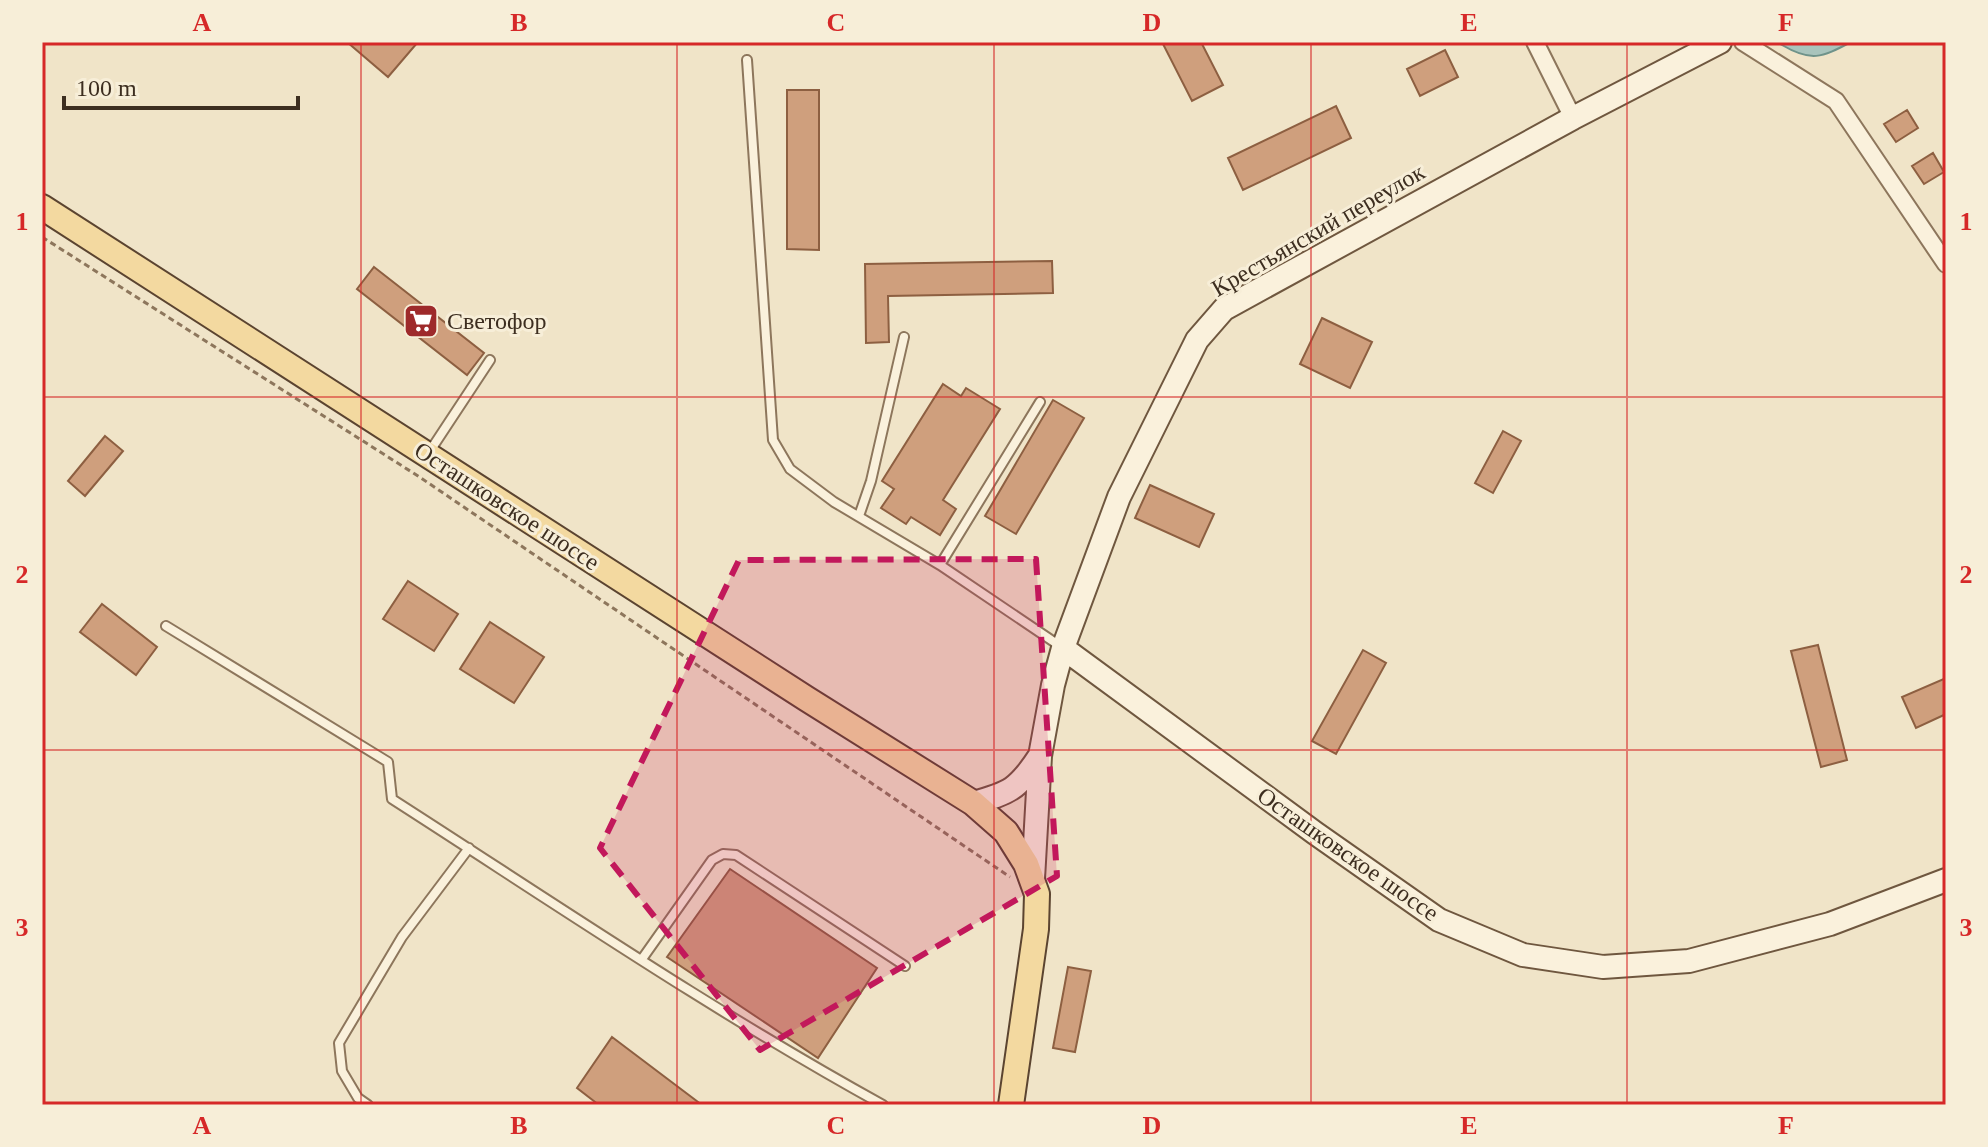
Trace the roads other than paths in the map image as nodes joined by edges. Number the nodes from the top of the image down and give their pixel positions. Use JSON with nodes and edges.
{"nodes":[{"id":1,"x":1535,"y":42,"type":"edge"},
{"id":2,"x":1720,"y":42,"type":"edge"},
{"id":3,"x":1743,"y":42,"type":"edge"},
{"id":4,"x":747,"y":60,"type":"dead end"},
{"id":5,"x":1573,"y":118,"type":"junction"},
{"id":6,"x":42,"y":207,"type":"edge"},
{"id":7,"x":1946,"y":264,"type":"edge"},
{"id":8,"x":904,"y":337,"type":"dead end"},
{"id":9,"x":490,"y":360,"type":"dead end"},
{"id":10,"x":1040,"y":402,"type":"dead end"},
{"id":11,"x":427,"y":455,"type":"junction"},
{"id":12,"x":859,"y":516,"type":"junction"},
{"id":13,"x":940,"y":565,"type":"junction"},
{"id":14,"x":166,"y":626,"type":"dead end"},
{"id":15,"x":1063,"y":648,"type":"junction"},
{"id":16,"x":1040,"y":756,"type":"junction"},
{"id":17,"x":973,"y":803,"type":"junction"},
{"id":18,"x":469,"y":848,"type":"junction"},
{"id":19,"x":1946,"y":880,"type":"edge"},
{"id":20,"x":1035,"y":887,"type":"junction"},
{"id":21,"x":642,"y":959,"type":"junction"},
{"id":22,"x":905,"y":966,"type":"dead end"},
{"id":23,"x":368,"y":1105,"type":"edge"},
{"id":24,"x":883,"y":1105,"type":"edge"},
{"id":25,"x":1011,"y":1105,"type":"edge"}],
"edges":[{"from":1,"to":5,"type":"street"},
{"from":2,"to":5,"type":"street","name":"Крестьянский переулок"},
{"from":3,"to":7,"type":"street"},
{"from":4,"to":12,"type":"lane"},
{"from":5,"to":15,"type":"street","name":"Крестьянский переулок"},
{"from":6,"to":11,"type":"main road","name":"Осташковское шоссе"},
{"from":8,"to":12,"type":"lane"},
{"from":9,"to":11,"type":"lane"},
{"from":10,"to":13,"type":"lane"},
{"from":11,"to":17,"type":"main road","name":"Осташковское шоссе"},
{"from":12,"to":13,"type":"lane"},
{"from":13,"to":15,"type":"lane"},
{"from":14,"to":18,"type":"lane"},
{"from":15,"to":16,"type":"street","name":"Крестьянский переулок"},
{"from":15,"to":19,"type":"street","name":"Осташковское шоссе"},
{"from":16,"to":17,"type":"street"},
{"from":16,"to":20,"type":"street","name":"Крестьянский переулок"},
{"from":17,"to":20,"type":"main road","name":"Осташковское шоссе"},
{"from":18,"to":21,"type":"lane"},
{"from":18,"to":23,"type":"lane"},
{"from":20,"to":25,"type":"main road"},
{"from":21,"to":22,"type":"lane"},
{"from":21,"to":24,"type":"lane"}]}
